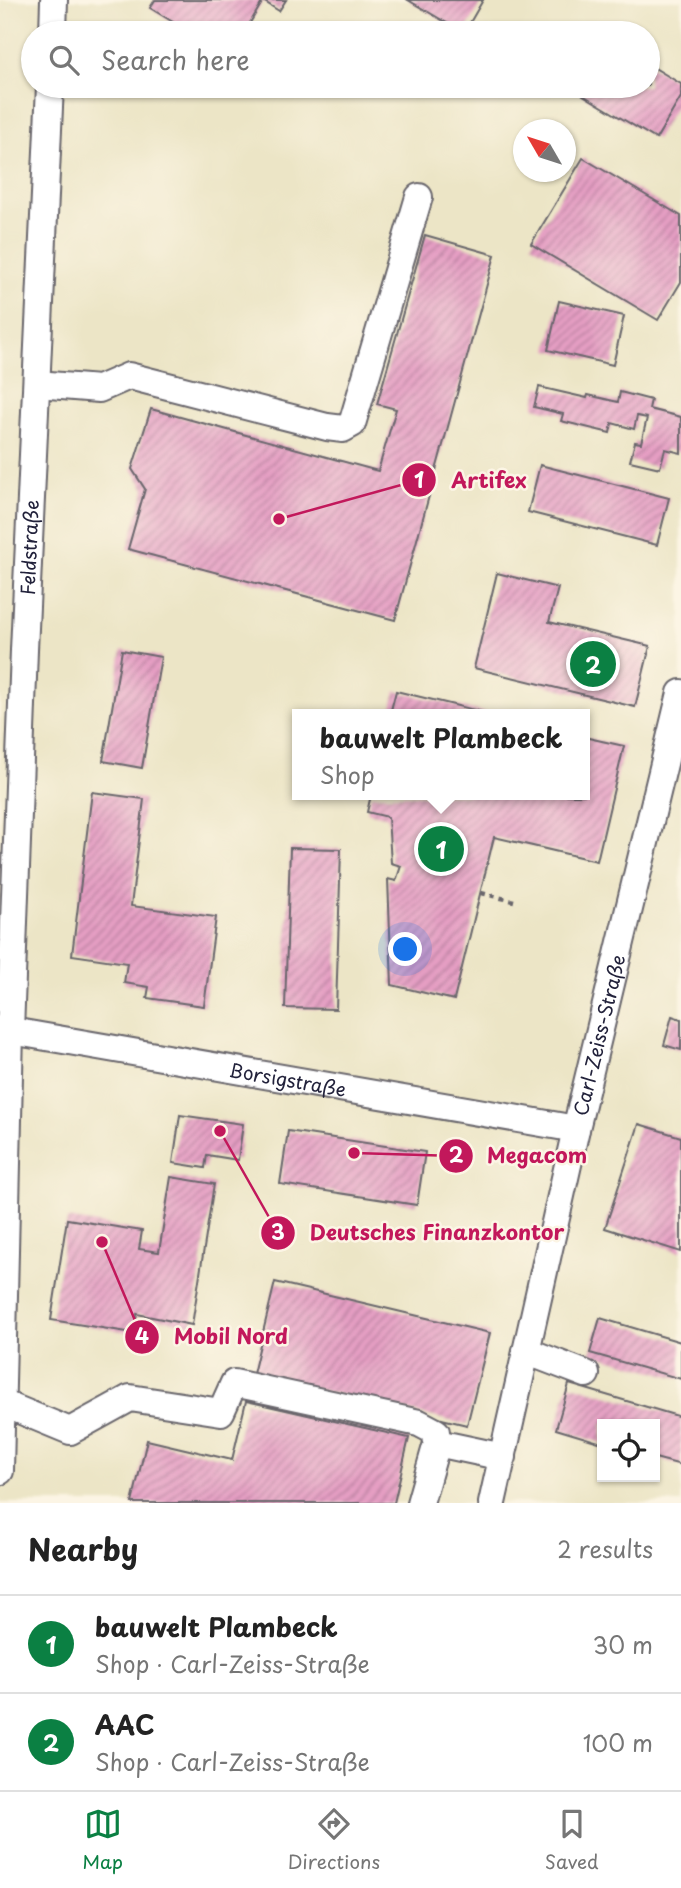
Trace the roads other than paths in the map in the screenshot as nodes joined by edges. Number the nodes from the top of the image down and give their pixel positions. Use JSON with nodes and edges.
{"nodes":[{"id":1,"x":54,"y":0,"type":"edge"},
{"id":2,"x":53,"y":21,"type":"edge"},
{"id":3,"x":49,"y":98,"type":"edge"},
{"id":4,"x":419,"y":197,"type":"dead end"},
{"id":5,"x":37,"y":384,"type":"junction"},
{"id":6,"x":12,"y":648,"type":"edge"},
{"id":7,"x":681,"y":693,"type":"edge"},
{"id":8,"x":5,"y":1030,"type":"edge"},
{"id":9,"x":576,"y":1129,"type":"junction"},
{"id":10,"x":526,"y":1351,"type":"junction"},
{"id":11,"x":586,"y":1374,"type":"dead end"},
{"id":12,"x":2,"y":1403,"type":"edge"},
{"id":13,"x":437,"y":1444,"type":"junction"},
{"id":14,"x":503,"y":1457,"type":"junction"},
{"id":15,"x":0,"y":1460,"type":"edge"},
{"id":16,"x":0,"y":1471,"type":"edge"},
{"id":17,"x":420,"y":1503,"type":"edge"},
{"id":18,"x":492,"y":1503,"type":"edge"}],
"edges":[{"from":1,"to":2,"type":"street"},
{"from":3,"to":5,"type":"street","name":"Feldstraße"},
{"from":4,"to":5,"type":"street"},
{"from":5,"to":6,"type":"street","name":"Feldstraße"},
{"from":6,"to":8,"type":"street","name":"Feldstraße"},
{"from":7,"to":9,"type":"street","name":"Carl-Zeiss-Straße"},
{"from":8,"to":9,"type":"street","name":"Borsigstraße"},
{"from":8,"to":12,"type":"street","name":"Feldstraße"},
{"from":9,"to":10,"type":"street","name":"Carl-Zeiss-Straße"},
{"from":10,"to":11,"type":"street"},
{"from":10,"to":14,"type":"street","name":"Carl-Zeiss-Straße"},
{"from":12,"to":13,"type":"street"},
{"from":12,"to":15,"type":"street","name":"Feldstraße"},
{"from":13,"to":14,"type":"street"},
{"from":13,"to":17,"type":"street"},
{"from":14,"to":18,"type":"street","name":"Carl-Zeiss-Straße"},
{"from":15,"to":16,"type":"street","name":"Feldstraße"}]}
